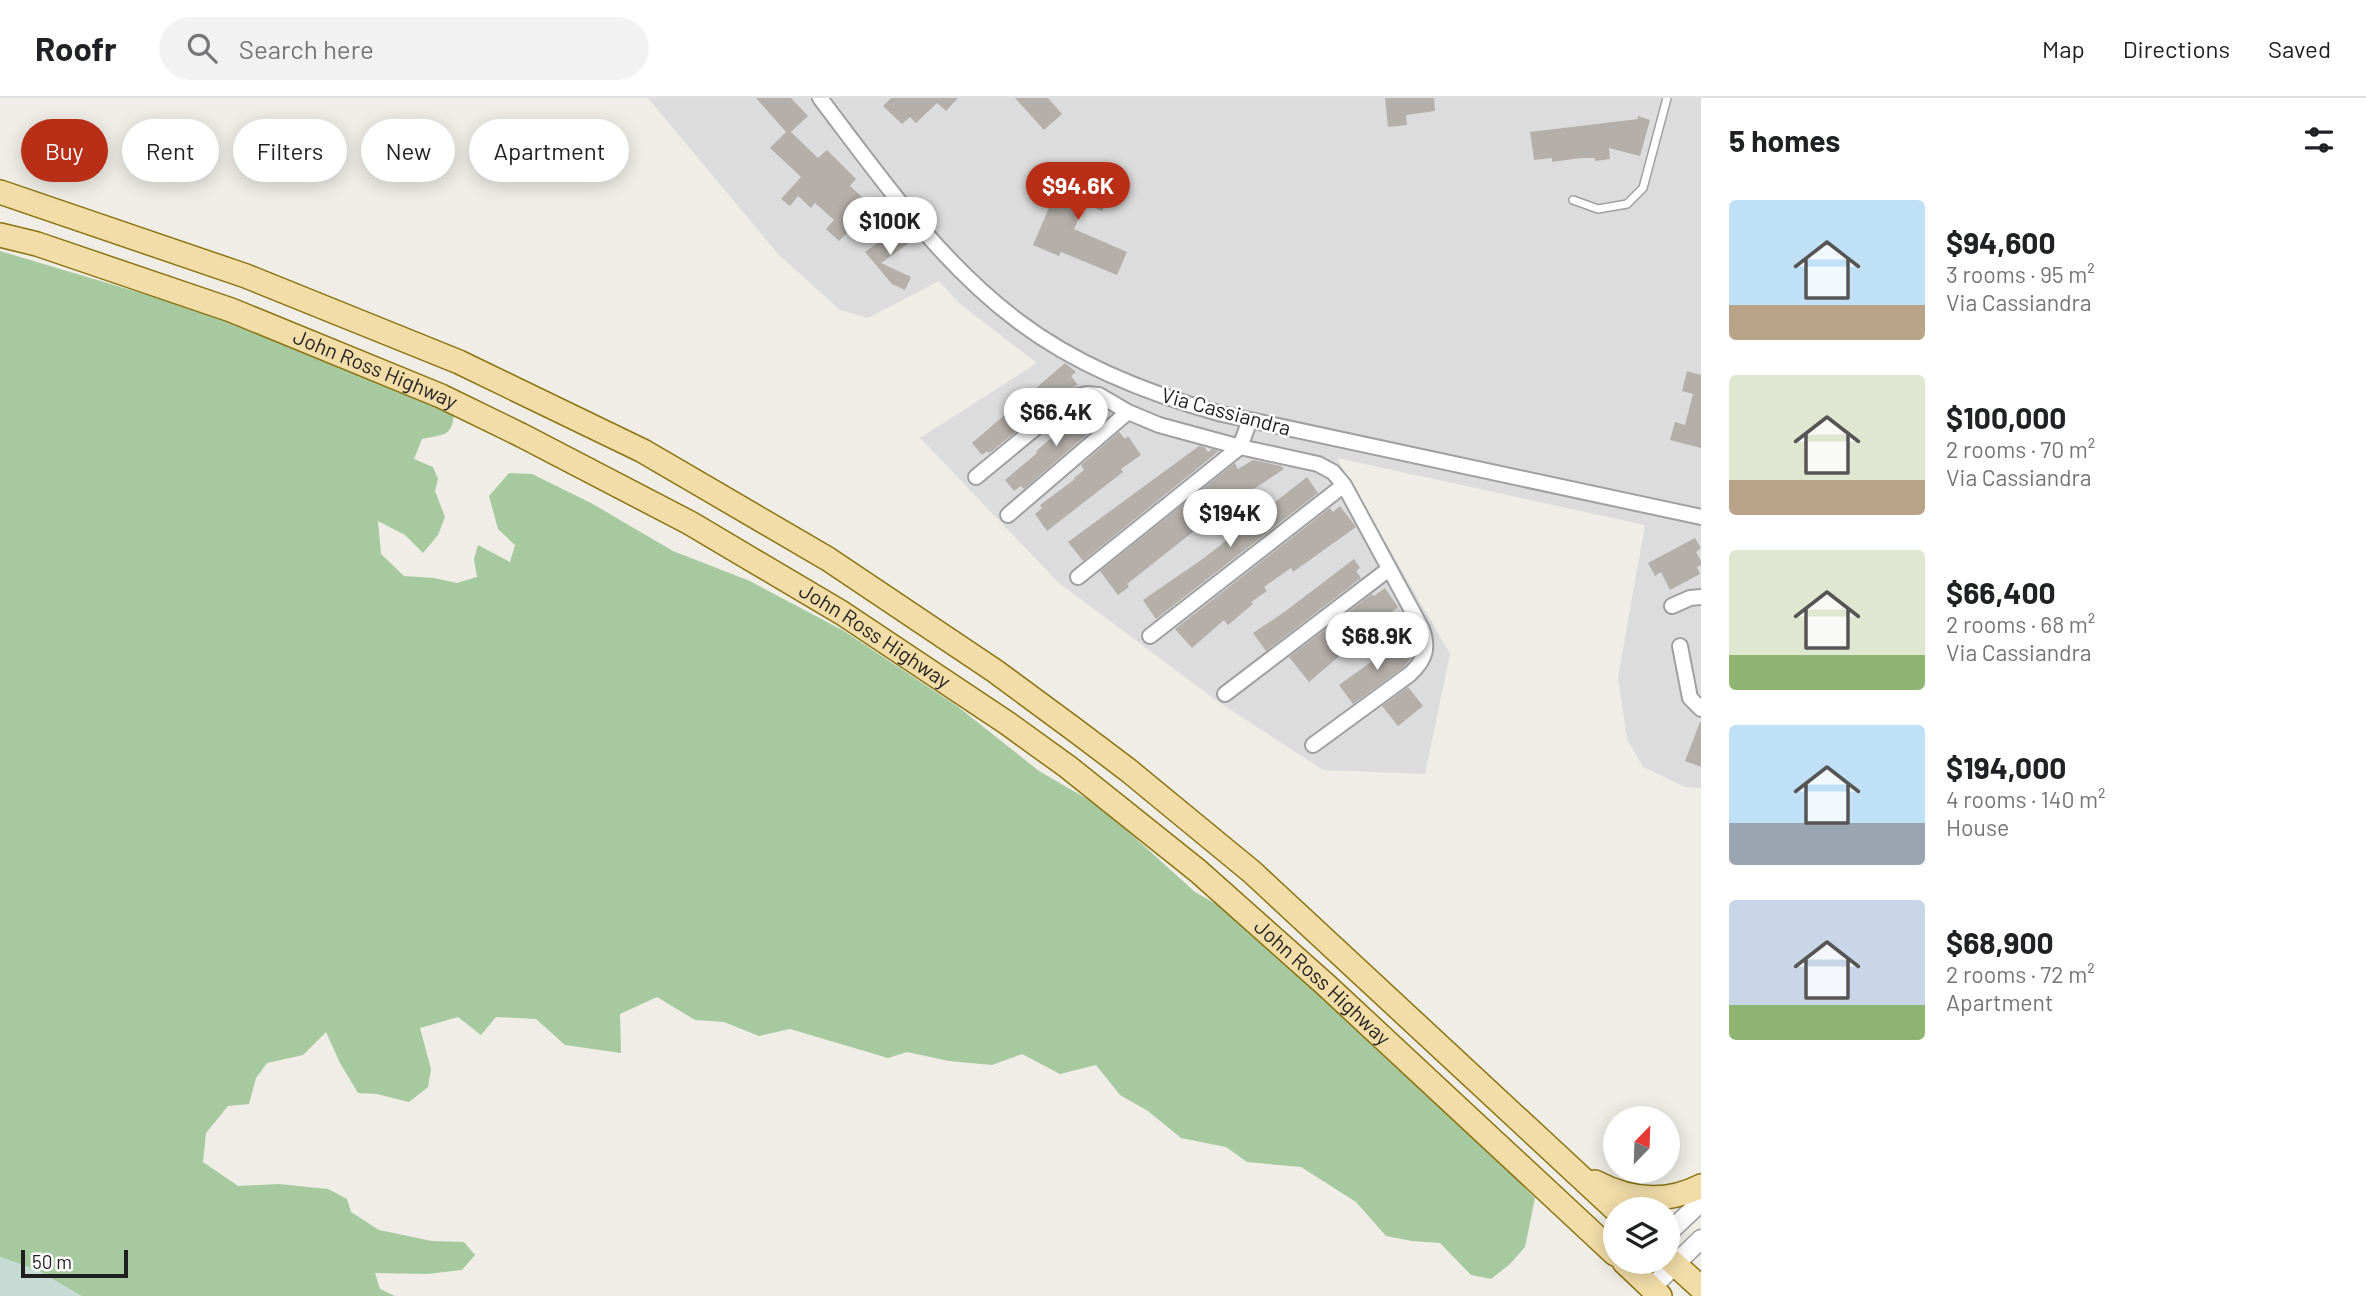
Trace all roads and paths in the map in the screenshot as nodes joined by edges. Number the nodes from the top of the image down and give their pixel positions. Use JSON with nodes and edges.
{"nodes":[{"id":1,"x":820,"y":98,"type":"edge"},
{"id":2,"x":1667,"y":98,"type":"edge"},
{"id":3,"x":0,"y":192,"type":"edge"},
{"id":4,"x":1573,"y":200,"type":"dead end"},
{"id":5,"x":0,"y":235,"type":"edge"},
{"id":6,"x":1128,"y":412,"type":"junction"},
{"id":7,"x":1250,"y":420,"type":"junction"},
{"id":8,"x":1240,"y":447,"type":"junction"},
{"id":9,"x":976,"y":477,"type":"dead end"},
{"id":10,"x":1344,"y":485,"type":"junction"},
{"id":11,"x":1008,"y":515,"type":"dead end"},
{"id":12,"x":1701,"y":517,"type":"edge"},
{"id":13,"x":1389,"y":569,"type":"junction"},
{"id":14,"x":1078,"y":577,"type":"dead end"},
{"id":15,"x":1701,"y":597,"type":"edge"},
{"id":16,"x":1672,"y":606,"type":"dead end"},
{"id":17,"x":1150,"y":636,"type":"dead end"},
{"id":18,"x":1680,"y":646,"type":"dead end"},
{"id":19,"x":1225,"y":694,"type":"dead end"},
{"id":20,"x":1701,"y":709,"type":"edge"},
{"id":21,"x":1313,"y":745,"type":"dead end"},
{"id":22,"x":1574,"y":1170,"type":"junction"},
{"id":23,"x":1701,"y":1186,"type":"edge"},
{"id":24,"x":1603,"y":1198,"type":"edge"},
{"id":25,"x":1701,"y":1202,"type":"edge"},
{"id":26,"x":1680,"y":1222,"type":"edge"},
{"id":27,"x":1603,"y":1239,"type":"edge"},
{"id":28,"x":1701,"y":1239,"type":"edge"},
{"id":29,"x":1680,"y":1255,"type":"edge"},
{"id":30,"x":1680,"y":1268,"type":"edge"},
{"id":31,"x":1639,"y":1274,"type":"edge"},
{"id":32,"x":1665,"y":1274,"type":"edge"},
{"id":33,"x":1701,"y":1288,"type":"edge"},
{"id":34,"x":1656,"y":1292,"type":"edge"}],
"edges":[{"from":1,"to":7,"type":"street","name":"Via Cassiandra"},
{"from":2,"to":4,"type":"lane"},
{"from":3,"to":22,"type":"main road","name":"John Ross Highway"},
{"from":5,"to":27,"type":"main road","name":"John Ross Highway"},
{"from":6,"to":8,"type":"street"},
{"from":6,"to":9,"type":"street"},
{"from":6,"to":11,"type":"street"},
{"from":7,"to":8,"type":"street"},
{"from":7,"to":12,"type":"street","name":"Via Cassiandra"},
{"from":8,"to":10,"type":"street"},
{"from":8,"to":14,"type":"street"},
{"from":10,"to":13,"type":"street"},
{"from":10,"to":17,"type":"street"},
{"from":13,"to":19,"type":"street"},
{"from":13,"to":21,"type":"street"},
{"from":15,"to":16,"type":"street"},
{"from":18,"to":20,"type":"street"},
{"from":22,"to":23,"type":"main road"},
{"from":22,"to":24,"type":"main road","name":"John Ross Highway"},
{"from":25,"to":26,"type":"street"},
{"from":28,"to":29,"type":"street"},
{"from":30,"to":33,"type":"main road"},
{"from":31,"to":34,"type":"main road","name":"John Ross Highway"},
{"from":32,"to":34,"type":"street"}]}
